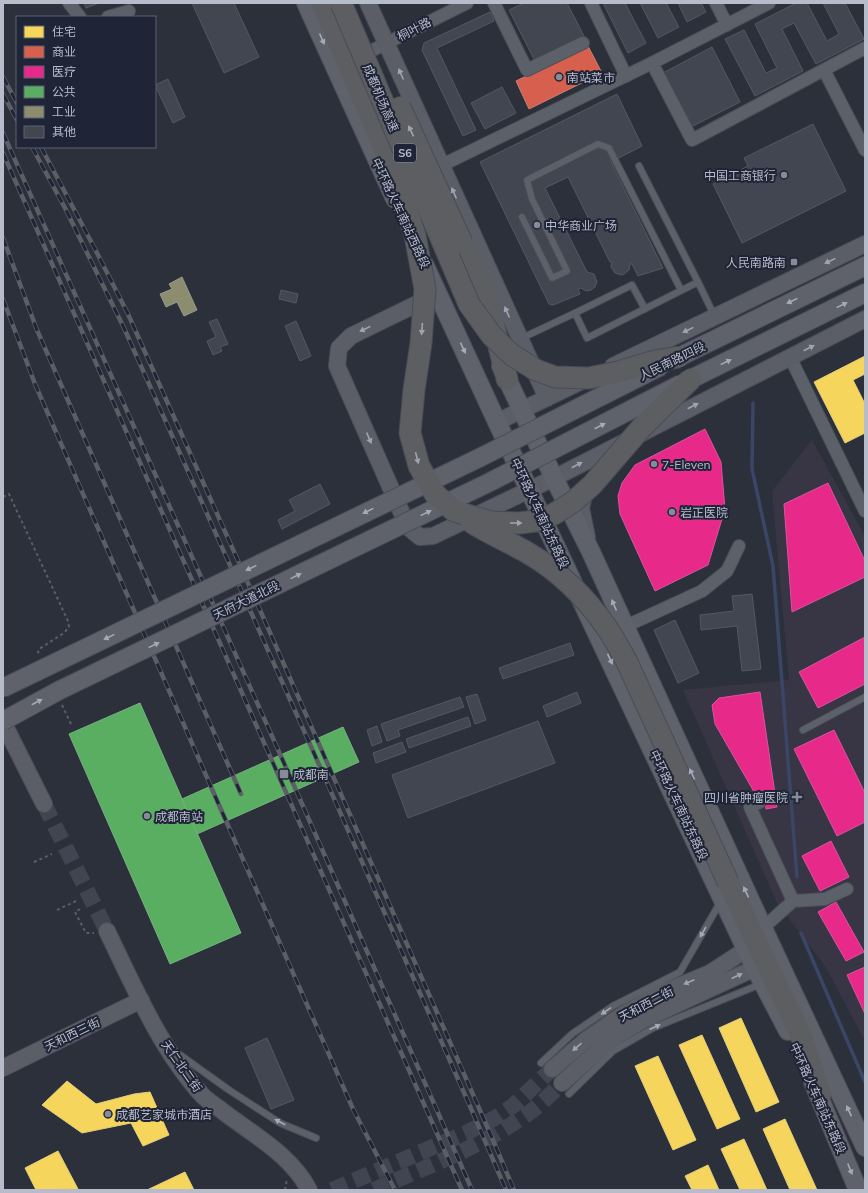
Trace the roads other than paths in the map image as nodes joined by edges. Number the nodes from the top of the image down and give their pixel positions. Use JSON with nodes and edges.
{"nodes":[{"id":1,"x":69,"y":3,"type":"edge"},
{"id":2,"x":306,"y":3,"type":"edge"},
{"id":3,"x":322,"y":3,"type":"edge"},
{"id":4,"x":339,"y":3,"type":"edge"},
{"id":5,"x":353,"y":3,"type":"edge"},
{"id":6,"x":368,"y":3,"type":"edge"},
{"id":7,"x":467,"y":3,"type":"edge"},
{"id":8,"x":494,"y":3,"type":"edge"},
{"id":9,"x":591,"y":3,"type":"edge"},
{"id":10,"x":716,"y":3,"type":"edge"},
{"id":11,"x":769,"y":3,"type":"edge"},
{"id":12,"x":129,"y":11,"type":"dead end"},
{"id":13,"x":79,"y":16,"type":"edge"},
{"id":14,"x":112,"y":16,"type":"edge"},
{"id":15,"x":727,"y":25,"type":"junction"},
{"id":16,"x":387,"y":43,"type":"junction"},
{"id":17,"x":583,"y":43,"type":"dead end"},
{"id":18,"x":865,"y":48,"type":"edge"},
{"id":19,"x":362,"y":56,"type":"junction"},
{"id":20,"x":652,"y":64,"type":"junction"},
{"id":21,"x":824,"y":70,"type":"junction"},
{"id":22,"x":626,"y":76,"type":"junction"},
{"id":23,"x":865,"y":150,"type":"edge"},
{"id":24,"x":442,"y":166,"type":"junction"},
{"id":25,"x":639,"y":166,"type":"dead end"},
{"id":26,"x":415,"y":178,"type":"junction"},
{"id":27,"x":522,"y":217,"type":"dead end"},
{"id":28,"x":865,"y":244,"type":"edge"},
{"id":29,"x":865,"y":266,"type":"edge"},
{"id":30,"x":698,"y":282,"type":"junction"},
{"id":31,"x":681,"y":290,"type":"junction"},
{"id":32,"x":438,"y":293,"type":"junction"},
{"id":33,"x":865,"y":293,"type":"edge"},
{"id":34,"x":645,"y":309,"type":"junction"},
{"id":35,"x":575,"y":313,"type":"junction"},
{"id":36,"x":715,"y":317,"type":"junction"},
{"id":37,"x":865,"y":319,"type":"edge"},
{"id":38,"x":520,"y":340,"type":"junction"},
{"id":39,"x":497,"y":351,"type":"junction"},
{"id":40,"x":679,"y":357,"type":"junction"},
{"id":41,"x":790,"y":357,"type":"junction"},
{"id":42,"x":507,"y":379,"type":"joint"},
{"id":43,"x":691,"y":379,"type":"junction"},
{"id":44,"x":547,"y":398,"type":"junction"},
{"id":45,"x":521,"y":409,"type":"junction"},
{"id":46,"x":497,"y":422,"type":"junction"},
{"id":47,"x":603,"y":452,"type":"junction"},
{"id":48,"x":554,"y":478,"type":"junction"},
{"id":49,"x":490,"y":482,"type":"joint"},
{"id":50,"x":530,"y":490,"type":"junction"},
{"id":51,"x":454,"y":511,"type":"junction"},
{"id":52,"x":865,"y":511,"type":"edge"},
{"id":53,"x":739,"y":546,"type":"dead end"},
{"id":54,"x":591,"y":552,"type":"junction"},
{"id":55,"x":624,"y":627,"type":"junction"},
{"id":56,"x":3,"y":688,"type":"edge"},
{"id":57,"x":865,"y":697,"type":"edge"},
{"id":58,"x":3,"y":721,"type":"edge"},
{"id":59,"x":802,"y":730,"type":"dead end"},
{"id":60,"x":760,"y":802,"type":"dead end"},
{"id":61,"x":44,"y":804,"type":"tunnel mouth"},
{"id":62,"x":847,"y":889,"type":"dead end"},
{"id":63,"x":725,"y":890,"type":"junction"},
{"id":64,"x":793,"y":901,"type":"junction"},
{"id":65,"x":762,"y":928,"type":"junction"},
{"id":66,"x":107,"y":931,"type":"tunnel mouth"},
{"id":67,"x":747,"y":949,"type":"junction"},
{"id":68,"x":759,"y":975,"type":"junction"},
{"id":69,"x":141,"y":1000,"type":"junction"},
{"id":70,"x":167,"y":1046,"type":"junction"},
{"id":71,"x":4,"y":1064,"type":"edge"},
{"id":72,"x":547,"y":1066,"type":"joint"},
{"id":73,"x":566,"y":1088,"type":"tunnel mouth"},
{"id":74,"x":820,"y":1095,"type":"junction"},
{"id":75,"x":316,"y":1138,"type":"dead end"},
{"id":76,"x":864,"y":1143,"type":"edge"},
{"id":77,"x":309,"y":1190,"type":"edge"},
{"id":78,"x":858,"y":1190,"type":"edge"}],
"edges":[{"from":1,"to":13,"type":"street"},
{"from":2,"to":32,"type":"main road","name":"中环路火车南站西路段","one_way":true},
{"from":3,"to":51,"type":"highway","name":"成都机场高速","number":"S6","one_way":true,"bridge":true},
{"from":4,"to":19,"type":"main road"},
{"from":4,"to":40,"type":"highway","name":"成都机场高速","number":"S6","bridge":true},
{"from":39,"to":5,"type":"highway","one_way":true,"bridge":true},
{"from":6,"to":16,"type":"street"},
{"from":7,"to":16,"type":"street","name":"桐叶路"},
{"from":8,"to":17,"type":"street"},
{"from":9,"to":22,"type":"street"},
{"from":10,"to":15,"type":"street"},
{"from":11,"to":15,"type":"street"},
{"from":12,"to":14,"type":"street"},
{"from":15,"to":20,"type":"street"},
{"from":16,"to":19,"type":"street","name":"桐叶路"},
{"from":24,"to":16,"type":"street","one_way":true},
{"from":18,"to":21,"type":"street"},
{"from":19,"to":26,"type":"main road"},
{"from":20,"to":21,"type":"street"},
{"from":20,"to":22,"type":"street"},
{"from":21,"to":23,"type":"street"},
{"from":22,"to":24,"type":"street"},
{"from":24,"to":26,"type":"street"},
{"from":38,"to":24,"type":"street","one_way":true},
{"from":25,"to":30,"type":"lane"},
{"from":26,"to":39,"type":"main road"},
{"from":27,"to":31,"type":"lane"},
{"from":28,"to":36,"type":"street","name":"人民南路四段","one_way":true},
{"from":29,"to":40,"type":"main road","name":"人民南路四段","one_way":true},
{"from":30,"to":31,"type":"lane"},
{"from":30,"to":36,"type":"lane"},
{"from":31,"to":34,"type":"lane"},
{"from":32,"to":46,"type":"main road","name":"中环路火车南站西路段","one_way":true},
{"from":32,"to":50,"type":"street","one_way":true},
{"from":43,"to":33,"type":"main road","name":"人民南路四段","one_way":true},
{"from":34,"to":35,"type":"lane"},
{"from":34,"to":35,"type":"lane"},
{"from":35,"to":38,"type":"lane"},
{"from":36,"to":44,"type":"street","name":"人民南路四段","one_way":true},
{"from":41,"to":37,"type":"street","one_way":true},
{"from":38,"to":39,"type":"lane"},
{"from":38,"to":44,"type":"street"},
{"from":39,"to":42,"type":"highway"},
{"from":40,"to":56,"type":"main road","name":"人民南路四段","one_way":true,"bridge":true},
{"from":47,"to":41,"type":"street","one_way":true},
{"from":41,"to":52,"type":"street"},
{"from":42,"to":45,"type":"main road"},
{"from":49,"to":43,"type":"main road","name":"人民南路四段","one_way":true,"bridge":true},
{"from":51,"to":43,"type":"highway","one_way":true,"bridge":true},
{"from":44,"to":45,"type":"street","name":"人民南路四段"},
{"from":45,"to":46,"type":"street","name":"人民南路四段"},
{"from":45,"to":48,"type":"main road","name":"中环路火车南站东路段"},
{"from":46,"to":50,"type":"main road","name":"中环路火车南站东路段"},
{"from":48,"to":47,"type":"street","one_way":true},
{"from":47,"to":54,"type":"street"},
{"from":48,"to":50,"type":"street"},
{"from":48,"to":54,"type":"main road","name":"中环路火车南站东路段"},
{"from":58,"to":49,"type":"main road","name":"天府大道北段","one_way":true,"bridge":true},
{"from":50,"to":63,"type":"main road","name":"中环路火车南站东路段","one_way":true},
{"from":51,"to":63,"type":"highway","name":"成都机场高速","bridge":true},
{"from":53,"to":55,"type":"street"},
{"from":55,"to":54,"type":"main road","name":"中环路火车南站东路段","one_way":true},
{"from":65,"to":55,"type":"main road","name":"中环路火车南站东路段","one_way":true},
{"from":57,"to":59,"type":"lane"},
{"from":58,"to":61,"type":"street"},
{"from":60,"to":64,"type":"street"},
{"from":62,"to":64,"type":"street"},
{"from":63,"to":67,"type":"main road","name":"中环路火车南站东路段"},
{"from":63,"to":72,"type":"lane","one_way":true},
{"from":63,"to":74,"type":"highway","name":"成都机场高速"},
{"from":64,"to":65,"type":"street"},
{"from":76,"to":65,"type":"main road","name":"中环路火车南站东路段","one_way":true},
{"from":66,"to":69,"type":"street","name":"天仁北二街"},
{"from":67,"to":68,"type":"main road","name":"中环路火车南站东路段"},
{"from":67,"to":72,"type":"street","name":"天和西二街","one_way":true},
{"from":73,"to":68,"type":"street","one_way":true},
{"from":68,"to":74,"type":"main road","name":"中环路火车南站东路段"},
{"from":69,"to":70,"type":"street","name":"天仁北二街"},
{"from":69,"to":71,"type":"street","name":"天和西三街"},
{"from":75,"to":70,"type":"lane","one_way":true},
{"from":70,"to":77,"type":"street","name":"天仁北二街"},
{"from":74,"to":78,"type":"main road","name":"中环路火车南站东路段","one_way":true}]}
